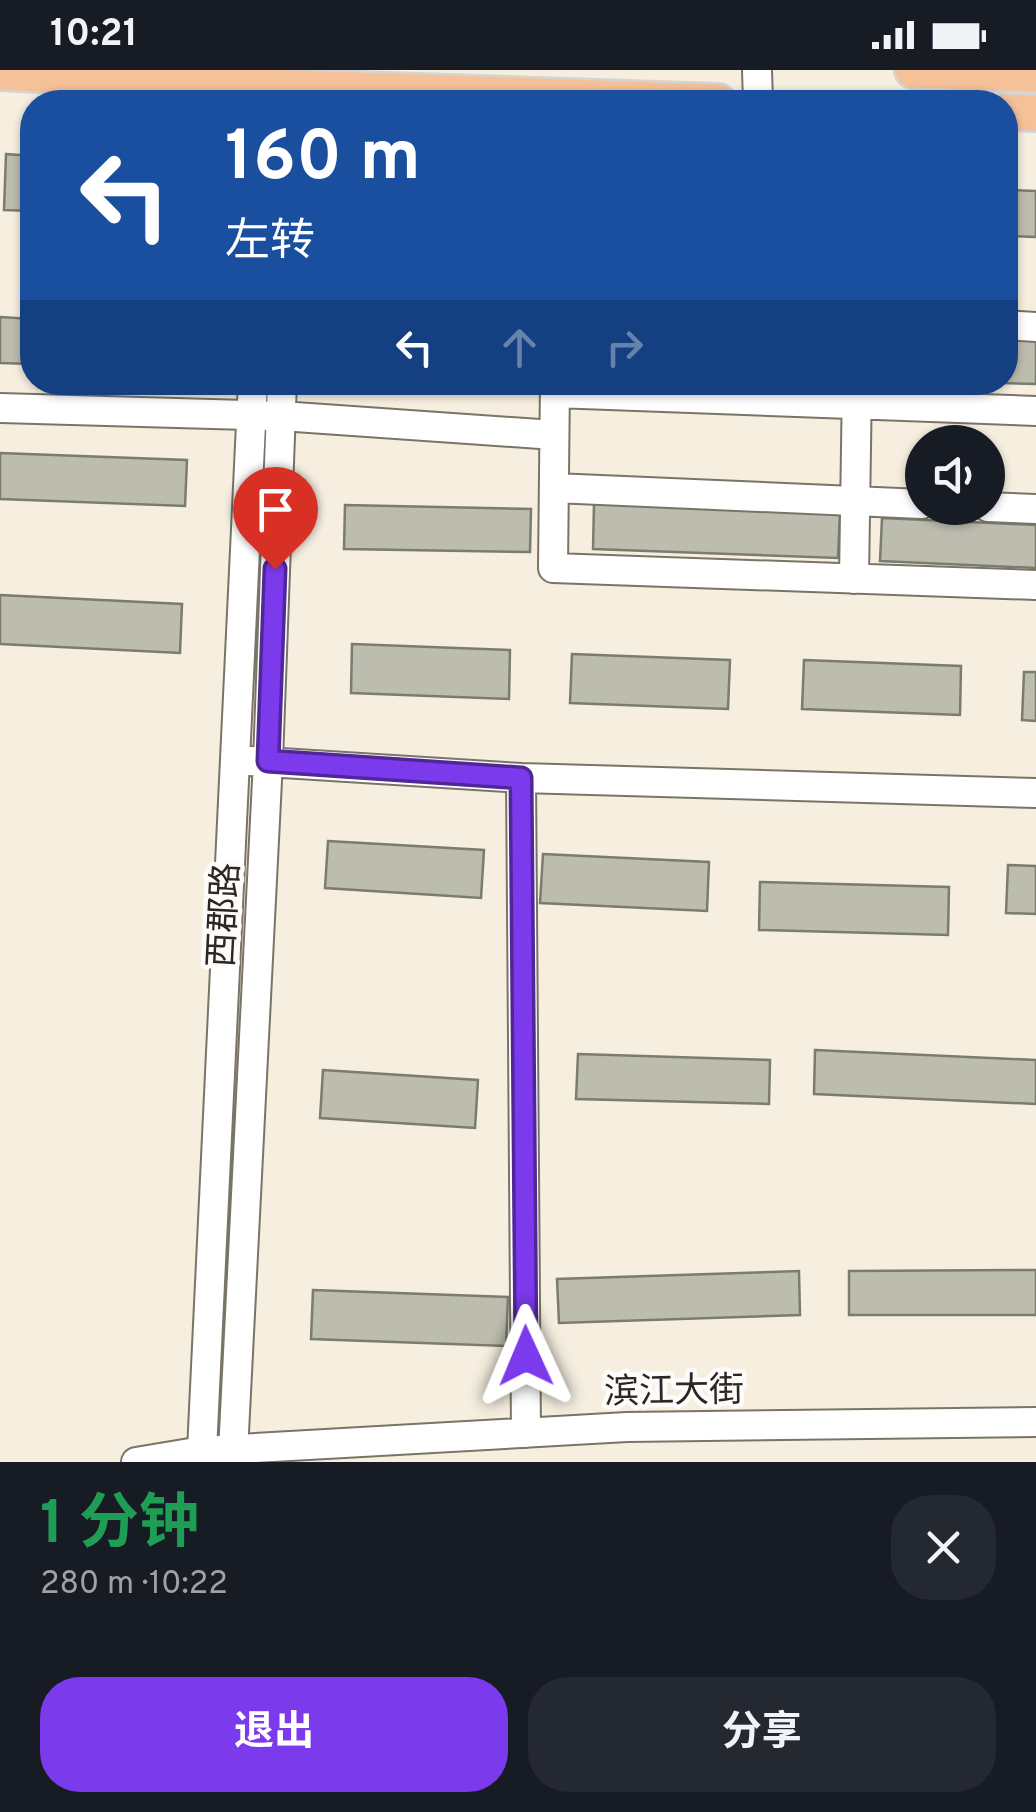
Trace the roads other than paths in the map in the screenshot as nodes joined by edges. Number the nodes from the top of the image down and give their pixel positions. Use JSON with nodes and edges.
{"nodes":[{"id":1,"x":912,"y":70,"type":"edge"},
{"id":2,"x":0,"y":72,"type":"edge"},
{"id":3,"x":1036,"y":74,"type":"edge"},
{"id":4,"x":280,"y":87,"type":"edge"},
{"id":5,"x":368,"y":90,"type":"edge"},
{"id":6,"x":253,"y":395,"type":"edge"},
{"id":7,"x":282,"y":395,"type":"edge"},
{"id":8,"x":555,"y":395,"type":"edge"},
{"id":9,"x":857,"y":395,"type":"edge"},
{"id":10,"x":868,"y":395,"type":"edge"},
{"id":11,"x":0,"y":408,"type":"edge"},
{"id":12,"x":1036,"y":411,"type":"edge"},
{"id":13,"x":252,"y":415,"type":"junction"},
{"id":14,"x":281,"y":416,"type":"junction"},
{"id":15,"x":554,"y":436,"type":"junction"},
{"id":16,"x":554,"y":488,"type":"junction"},
{"id":17,"x":857,"y":502,"type":"junction"},
{"id":18,"x":905,"y":503,"type":"edge"},
{"id":19,"x":1005,"y":508,"type":"edge"},
{"id":20,"x":1036,"y":509,"type":"edge"},
{"id":21,"x":854,"y":579,"type":"junction"},
{"id":22,"x":1036,"y":585,"type":"edge"},
{"id":23,"x":234,"y":761,"type":"junction"},
{"id":24,"x":268,"y":761,"type":"junction"},
{"id":25,"x":521,"y":778,"type":"junction"},
{"id":26,"x":1036,"y":794,"type":"edge"},
{"id":27,"x":1036,"y":1422,"type":"edge"},
{"id":28,"x":526,"y":1433,"type":"junction"},
{"id":29,"x":202,"y":1451,"type":"junction"},
{"id":30,"x":233,"y":1452,"type":"junction"},
{"id":31,"x":136,"y":1462,"type":"edge"}],
"edges":[{"from":1,"to":3,"type":"main road"},
{"from":2,"to":4,"type":"main road"},
{"from":4,"to":5,"type":"main road"},
{"from":6,"to":13,"type":"street","name":"西郡路"},
{"from":7,"to":14,"type":"street","name":"西郡路"},
{"from":8,"to":15,"type":"street"},
{"from":9,"to":17,"type":"street"},
{"from":10,"to":12,"type":"street"},
{"from":11,"to":13,"type":"street"},
{"from":13,"to":14,"type":"street"},
{"from":13,"to":23,"type":"street","name":"西郡路"},
{"from":14,"to":15,"type":"street"},
{"from":14,"to":24,"type":"street","name":"西郡路"},
{"from":15,"to":16,"type":"street"},
{"from":16,"to":17,"type":"street"},
{"from":16,"to":21,"type":"street"},
{"from":17,"to":18,"type":"street"},
{"from":17,"to":21,"type":"street"},
{"from":19,"to":20,"type":"street"},
{"from":21,"to":22,"type":"street"},
{"from":23,"to":24,"type":"street"},
{"from":23,"to":29,"type":"street","name":"西郡路"},
{"from":24,"to":25,"type":"street"},
{"from":24,"to":30,"type":"street","name":"西郡路"},
{"from":25,"to":26,"type":"street"},
{"from":25,"to":28,"type":"street"},
{"from":27,"to":28,"type":"street","name":"滨江大街"},
{"from":28,"to":30,"type":"street","name":"滨江大街"},
{"from":29,"to":30,"type":"street","name":"滨江大街"},
{"from":29,"to":31,"type":"street","name":"滨江大街"}]}
